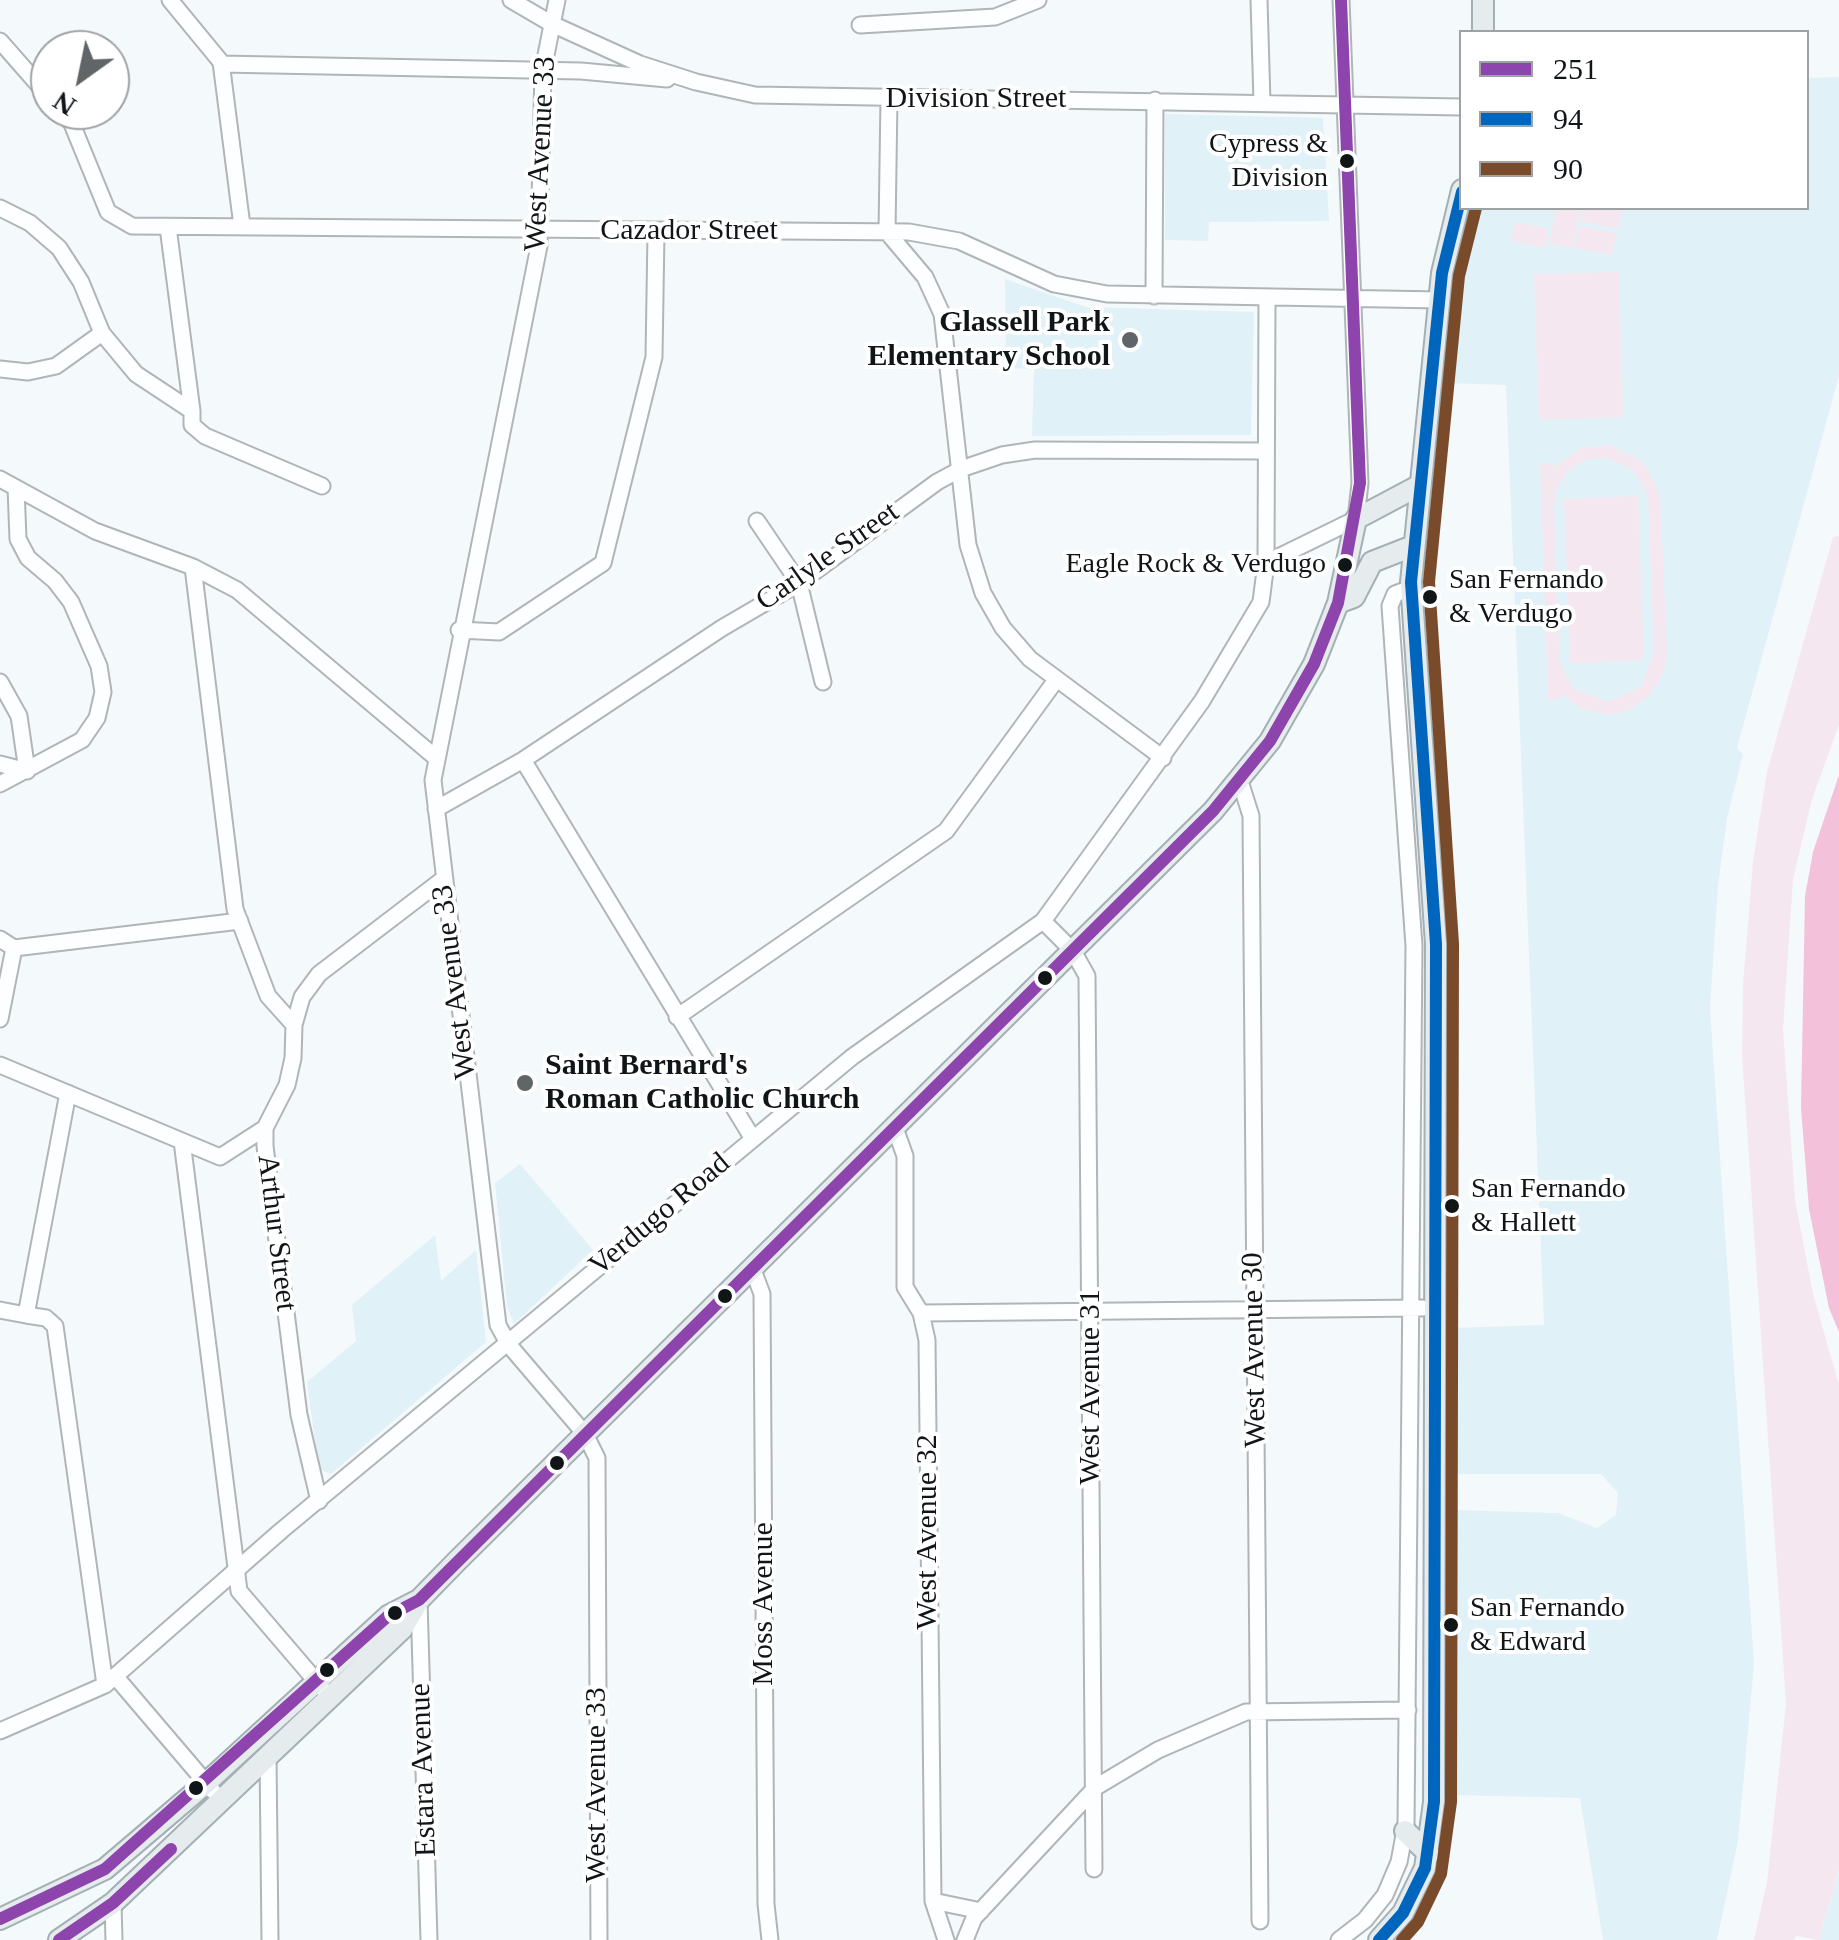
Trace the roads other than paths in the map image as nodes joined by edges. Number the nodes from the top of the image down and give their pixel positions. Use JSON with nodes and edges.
{"nodes":[{"id":1,"x":170,"y":0,"type":"edge"},
{"id":2,"x":511,"y":0,"type":"edge"},
{"id":3,"x":557,"y":0,"type":"edge"},
{"id":4,"x":1038,"y":0,"type":"edge"},
{"id":5,"x":1258,"y":0,"type":"edge"},
{"id":6,"x":1342,"y":0,"type":"edge"},
{"id":7,"x":1482,"y":0,"type":"edge"},
{"id":8,"x":552,"y":24,"type":"junction"},
{"id":9,"x":860,"y":25,"type":"dead end"},
{"id":10,"x":1483,"y":30,"type":"edge"},
{"id":11,"x":0,"y":41,"type":"edge"},
{"id":12,"x":222,"y":64,"type":"junction"},
{"id":13,"x":542,"y":70,"type":"junction"},
{"id":14,"x":30,"y":75,"type":"edge"},
{"id":15,"x":696,"y":82,"type":"junction"},
{"id":16,"x":888,"y":98,"type":"junction"},
{"id":17,"x":1155,"y":100,"type":"junction"},
{"id":18,"x":1262,"y":102,"type":"junction"},
{"id":19,"x":1344,"y":104,"type":"junction"},
{"id":20,"x":1459,"y":108,"type":"edge"},
{"id":21,"x":74,"y":130,"type":"edge"},
{"id":22,"x":1459,"y":205,"type":"edge"},
{"id":23,"x":0,"y":208,"type":"edge"},
{"id":24,"x":168,"y":226,"type":"junction"},
{"id":25,"x":242,"y":226,"type":"junction"},
{"id":26,"x":541,"y":230,"type":"junction"},
{"id":27,"x":888,"y":232,"type":"junction"},
{"id":28,"x":656,"y":233,"type":"junction"},
{"id":29,"x":1154,"y":296,"type":"junction"},
{"id":30,"x":1267,"y":298,"type":"junction"},
{"id":31,"x":1352,"y":299,"type":"junction"},
{"id":32,"x":1440,"y":300,"type":"junction"},
{"id":33,"x":102,"y":333,"type":"junction"},
{"id":34,"x":0,"y":369,"type":"edge"},
{"id":35,"x":192,"y":411,"type":"junction"},
{"id":36,"x":1266,"y":451,"type":"junction"},
{"id":37,"x":961,"y":470,"type":"junction"},
{"id":38,"x":0,"y":479,"type":"edge"},
{"id":39,"x":1420,"y":485,"type":"junction"},
{"id":40,"x":322,"y":486,"type":"dead end"},
{"id":41,"x":16,"y":488,"type":"junction"},
{"id":42,"x":1356,"y":520,"type":"junction"},
{"id":43,"x":757,"y":521,"type":"dead end"},
{"id":44,"x":1413,"y":546,"type":"junction"},
{"id":45,"x":1384,"y":556,"type":"junction"},
{"id":46,"x":1266,"y":563,"type":"junction"},
{"id":47,"x":193,"y":567,"type":"junction"},
{"id":48,"x":799,"y":583,"type":"junction"},
{"id":49,"x":1411,"y":585,"type":"junction"},
{"id":50,"x":1338,"y":603,"type":"junction"},
{"id":51,"x":459,"y":630,"type":"junction"},
{"id":52,"x":1056,"y":680,"type":"junction"},
{"id":53,"x":0,"y":682,"type":"edge"},
{"id":54,"x":822,"y":682,"type":"dead end"},
{"id":55,"x":435,"y":757,"type":"junction"},
{"id":56,"x":1163,"y":758,"type":"junction"},
{"id":57,"x":523,"y":760,"type":"junction"},
{"id":58,"x":0,"y":764,"type":"edge"},
{"id":59,"x":27,"y":771,"type":"junction"},
{"id":60,"x":1240,"y":781,"type":"junction"},
{"id":61,"x":0,"y":784,"type":"edge"},
{"id":62,"x":436,"y":810,"type":"junction"},
{"id":63,"x":442,"y":880,"type":"junction"},
{"id":64,"x":240,"y":921,"type":"junction"},
{"id":65,"x":1043,"y":921,"type":"junction"},
{"id":66,"x":7,"y":944,"type":"edge"},
{"id":67,"x":1073,"y":951,"type":"junction"},
{"id":68,"x":678,"y":1017,"type":"junction"},
{"id":69,"x":0,"y":1019,"type":"edge"},
{"id":70,"x":294,"y":1025,"type":"junction"},
{"id":71,"x":0,"y":1065,"type":"edge"},
{"id":72,"x":68,"y":1093,"type":"junction"},
{"id":73,"x":265,"y":1128,"type":"junction"},
{"id":74,"x":895,"y":1128,"type":"junction"},
{"id":75,"x":753,"y":1138,"type":"junction"},
{"id":76,"x":182,"y":1141,"type":"junction"},
{"id":77,"x":753,"y":1270,"type":"junction"},
{"id":78,"x":1256,"y":1308,"type":"junction"},
{"id":79,"x":1413,"y":1308,"type":"junction"},
{"id":80,"x":1437,"y":1308,"type":"junction"},
{"id":81,"x":0,"y":1310,"type":"edge"},
{"id":82,"x":1091,"y":1310,"type":"junction"},
{"id":83,"x":921,"y":1312,"type":"junction"},
{"id":84,"x":26,"y":1315,"type":"junction"},
{"id":85,"x":508,"y":1345,"type":"junction"},
{"id":86,"x":585,"y":1434,"type":"junction"},
{"id":87,"x":319,"y":1501,"type":"junction"},
{"id":88,"x":237,"y":1572,"type":"junction"},
{"id":89,"x":419,"y":1600,"type":"junction"},
{"id":90,"x":110,"y":1680,"type":"junction"},
{"id":91,"x":324,"y":1690,"type":"junction"},
{"id":92,"x":1258,"y":1710,"type":"junction"},
{"id":93,"x":1408,"y":1710,"type":"junction"},
{"id":94,"x":0,"y":1731,"type":"edge"},
{"id":95,"x":268,"y":1754,"type":"junction"},
{"id":96,"x":206,"y":1783,"type":"junction"},
{"id":97,"x":1096,"y":1787,"type":"junction"},
{"id":98,"x":220,"y":1800,"type":"junction"},
{"id":99,"x":1406,"y":1831,"type":"junction"},
{"id":100,"x":137,"y":1844,"type":"junction"},
{"id":101,"x":1429,"y":1854,"type":"junction"},
{"id":102,"x":1094,"y":1869,"type":"dead end"},
{"id":103,"x":62,"y":1893,"type":"junction"},
{"id":104,"x":932,"y":1901,"type":"junction"},
{"id":105,"x":113,"y":1903,"type":"junction"},
{"id":106,"x":981,"y":1911,"type":"junction"},
{"id":107,"x":0,"y":1919,"type":"edge"},
{"id":108,"x":1260,"y":1921,"type":"dead end"},
{"id":109,"x":59,"y":1940,"type":"edge"},
{"id":110,"x":114,"y":1940,"type":"edge"},
{"id":111,"x":270,"y":1940,"type":"edge"},
{"id":112,"x":429,"y":1940,"type":"edge"},
{"id":113,"x":598,"y":1940,"type":"edge"},
{"id":114,"x":770,"y":1940,"type":"edge"},
{"id":115,"x":946,"y":1940,"type":"edge"},
{"id":116,"x":965,"y":1940,"type":"edge"},
{"id":117,"x":1339,"y":1940,"type":"edge"},
{"id":118,"x":1379,"y":1940,"type":"edge"}],
"edges":[{"from":1,"to":12,"type":"street"},
{"from":2,"to":8,"type":"street","name":"Division Street"},
{"from":3,"to":8,"type":"street","name":"West Avenue 33"},
{"from":4,"to":9,"type":"street"},
{"from":5,"to":18,"type":"street"},
{"from":6,"to":19,"type":"street"},
{"from":7,"to":10,"type":"main road"},
{"from":8,"to":13,"type":"street","name":"West Avenue 33"},
{"from":8,"to":15,"type":"street","name":"Division Street"},
{"from":11,"to":14,"type":"street"},
{"from":12,"to":13,"type":"street"},
{"from":12,"to":25,"type":"street"},
{"from":13,"to":15,"type":"street"},
{"from":13,"to":26,"type":"street","name":"West Avenue 33"},
{"from":15,"to":16,"type":"street","name":"Division Street"},
{"from":16,"to":17,"type":"street","name":"Division Street"},
{"from":16,"to":27,"type":"street"},
{"from":17,"to":18,"type":"street","name":"Division Street"},
{"from":17,"to":29,"type":"street"},
{"from":18,"to":19,"type":"street","name":"Division Street"},
{"from":19,"to":20,"type":"street","name":"Division Street"},
{"from":19,"to":31,"type":"street"},
{"from":21,"to":24,"type":"street","name":"Cazador Street"},
{"from":22,"to":32,"type":"main road"},
{"from":23,"to":33,"type":"street"},
{"from":24,"to":25,"type":"street","name":"Cazador Street"},
{"from":24,"to":35,"type":"street"},
{"from":25,"to":26,"type":"street","name":"Cazador Street"},
{"from":26,"to":28,"type":"street","name":"Cazador Street"},
{"from":26,"to":51,"type":"street","name":"West Avenue 33"},
{"from":27,"to":28,"type":"street","name":"Cazador Street"},
{"from":27,"to":29,"type":"street","name":"Cazador Street"},
{"from":27,"to":37,"type":"street"},
{"from":28,"to":51,"type":"street"},
{"from":29,"to":30,"type":"street","name":"Cazador Street"},
{"from":30,"to":31,"type":"street","name":"Cazador Street"},
{"from":30,"to":36,"type":"street"},
{"from":31,"to":32,"type":"street","name":"Cazador Street"},
{"from":31,"to":42,"type":"street"},
{"from":32,"to":39,"type":"main road"},
{"from":33,"to":34,"type":"street"},
{"from":33,"to":35,"type":"street"},
{"from":35,"to":40,"type":"street"},
{"from":36,"to":37,"type":"street","name":"Carlyle Street"},
{"from":36,"to":46,"type":"street"},
{"from":37,"to":48,"type":"street","name":"Carlyle Street"},
{"from":37,"to":52,"type":"street"},
{"from":38,"to":41,"type":"street"},
{"from":39,"to":42,"type":"main road"},
{"from":39,"to":44,"type":"main road"},
{"from":41,"to":47,"type":"street"},
{"from":41,"to":59,"type":"street"},
{"from":42,"to":46,"type":"street"},
{"from":42,"to":50,"type":"main road"},
{"from":43,"to":48,"type":"street"},
{"from":44,"to":45,"type":"main road"},
{"from":44,"to":49,"type":"main road"},
{"from":45,"to":49,"type":"main road"},
{"from":45,"to":50,"type":"main road"},
{"from":46,"to":56,"type":"street","name":"Verdugo Road"},
{"from":47,"to":55,"type":"street"},
{"from":47,"to":64,"type":"street"},
{"from":48,"to":54,"type":"street"},
{"from":48,"to":57,"type":"street","name":"Carlyle Street"},
{"from":49,"to":79,"type":"street"},
{"from":49,"to":80,"type":"main road"},
{"from":50,"to":60,"type":"main road"},
{"from":51,"to":55,"type":"street","name":"West Avenue 33"},
{"from":52,"to":56,"type":"street"},
{"from":52,"to":68,"type":"street"},
{"from":53,"to":59,"type":"street"},
{"from":55,"to":62,"type":"street","name":"West Avenue 33"},
{"from":56,"to":65,"type":"street","name":"Verdugo Road"},
{"from":57,"to":62,"type":"street","name":"Carlyle Street"},
{"from":57,"to":68,"type":"street"},
{"from":58,"to":59,"type":"street"},
{"from":59,"to":61,"type":"street"},
{"from":60,"to":67,"type":"main road"},
{"from":60,"to":78,"type":"street","name":"West Avenue 30"},
{"from":62,"to":63,"type":"street","name":"West Avenue 33"},
{"from":63,"to":70,"type":"street"},
{"from":63,"to":85,"type":"street","name":"West Avenue 33"},
{"from":64,"to":66,"type":"street"},
{"from":64,"to":70,"type":"street"},
{"from":65,"to":67,"type":"street","name":"West Avenue 31"},
{"from":65,"to":75,"type":"street","name":"Verdugo Road"},
{"from":66,"to":69,"type":"street"},
{"from":67,"to":74,"type":"main road"},
{"from":67,"to":82,"type":"street","name":"West Avenue 31"},
{"from":68,"to":75,"type":"street"},
{"from":70,"to":73,"type":"street","name":"Arthur Street"},
{"from":71,"to":72,"type":"street"},
{"from":72,"to":76,"type":"street"},
{"from":72,"to":84,"type":"street"},
{"from":73,"to":76,"type":"street"},
{"from":73,"to":87,"type":"street","name":"Arthur Street"},
{"from":74,"to":77,"type":"main road"},
{"from":74,"to":83,"type":"street","name":"West Avenue 32"},
{"from":75,"to":85,"type":"street","name":"Verdugo Road"},
{"from":76,"to":88,"type":"street"},
{"from":77,"to":86,"type":"main road"},
{"from":77,"to":114,"type":"street","name":"Moss Avenue"},
{"from":78,"to":79,"type":"street"},
{"from":78,"to":82,"type":"street"},
{"from":78,"to":92,"type":"street","name":"West Avenue 30"},
{"from":79,"to":80,"type":"street"},
{"from":79,"to":93,"type":"street"},
{"from":80,"to":101,"type":"main road"},
{"from":81,"to":84,"type":"street"},
{"from":82,"to":83,"type":"street"},
{"from":82,"to":97,"type":"street","name":"West Avenue 31"},
{"from":83,"to":104,"type":"street","name":"West Avenue 32"},
{"from":84,"to":90,"type":"street"},
{"from":85,"to":86,"type":"street","name":"West Avenue 33"},
{"from":85,"to":87,"type":"street","name":"Verdugo Road"},
{"from":86,"to":89,"type":"main road"},
{"from":86,"to":113,"type":"street","name":"West Avenue 33"},
{"from":87,"to":88,"type":"street","name":"Verdugo Road"},
{"from":88,"to":90,"type":"street","name":"Verdugo Road"},
{"from":88,"to":91,"type":"street"},
{"from":89,"to":91,"type":"main road"},
{"from":89,"to":112,"type":"street","name":"Estara Avenue"},
{"from":90,"to":94,"type":"street","name":"Verdugo Road"},
{"from":90,"to":96,"type":"street"},
{"from":91,"to":95,"type":"main road"},
{"from":91,"to":96,"type":"main road"},
{"from":92,"to":93,"type":"street"},
{"from":92,"to":97,"type":"street"},
{"from":92,"to":108,"type":"street","name":"West Avenue 30"},
{"from":93,"to":99,"type":"street"},
{"from":95,"to":98,"type":"main road"},
{"from":95,"to":111,"type":"street"},
{"from":96,"to":98,"type":"street"},
{"from":96,"to":100,"type":"main road"},
{"from":97,"to":102,"type":"street","name":"West Avenue 31"},
{"from":97,"to":106,"type":"street"},
{"from":98,"to":105,"type":"main road"},
{"from":99,"to":101,"type":"main road"},
{"from":99,"to":117,"type":"street"},
{"from":100,"to":103,"type":"main road"},
{"from":100,"to":105,"type":"main road"},
{"from":101,"to":118,"type":"main road"},
{"from":103,"to":105,"type":"main road"},
{"from":103,"to":107,"type":"main road"},
{"from":104,"to":106,"type":"street"},
{"from":104,"to":115,"type":"street","name":"West Avenue 32"},
{"from":105,"to":109,"type":"main road"},
{"from":105,"to":110,"type":"street"},
{"from":106,"to":116,"type":"street"}]}
